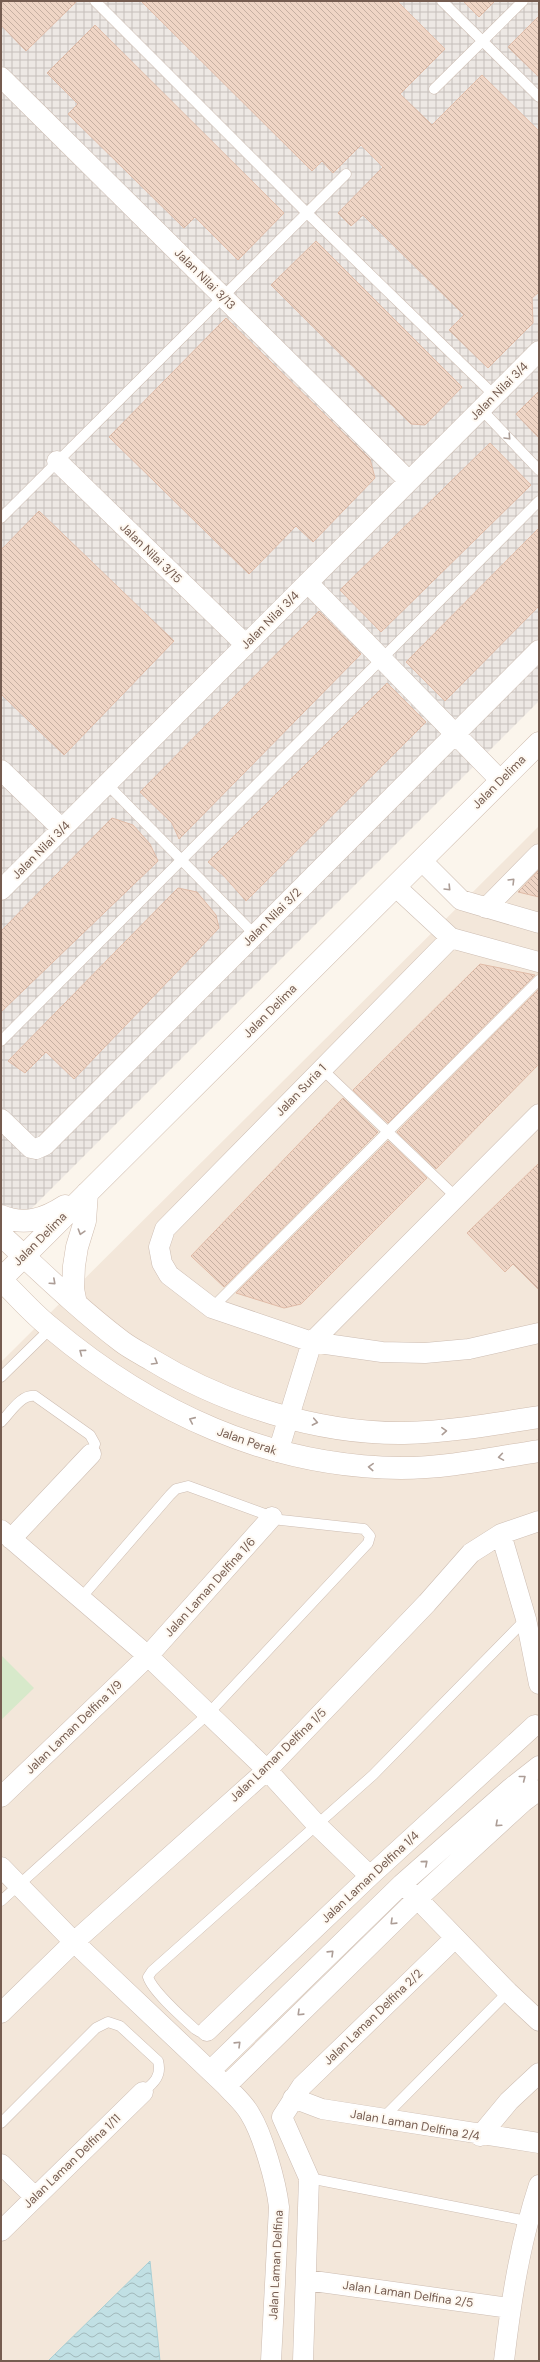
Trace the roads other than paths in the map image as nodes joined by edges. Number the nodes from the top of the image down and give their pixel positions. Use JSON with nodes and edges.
{"nodes":[{"id":1,"x":95,"y":1,"type":"edge"},
{"id":2,"x":442,"y":1,"type":"edge"},
{"id":3,"x":523,"y":1,"type":"edge"},
{"id":4,"x":482,"y":41,"type":"junction"},
{"id":5,"x":1,"y":77,"type":"edge"},
{"id":6,"x":434,"y":89,"type":"dead end"},
{"id":7,"x":539,"y":97,"type":"edge"},
{"id":8,"x":346,"y":174,"type":"dead end"},
{"id":9,"x":307,"y":213,"type":"junction"},
{"id":10,"x":222,"y":296,"type":"junction"},
{"id":11,"x":539,"y":351,"type":"edge"},
{"id":12,"x":488,"y":402,"type":"junction"},
{"id":13,"x":57,"y":461,"type":"junction"},
{"id":14,"x":539,"y":470,"type":"edge"},
{"id":15,"x":408,"y":481,"type":"junction"},
{"id":16,"x":539,"y":501,"type":"edge"},
{"id":17,"x":1,"y":518,"type":"edge"},
{"id":18,"x":308,"y":583,"type":"junction"},
{"id":19,"x":246,"y":645,"type":"junction"},
{"id":20,"x":539,"y":650,"type":"edge"},
{"id":21,"x":382,"y":659,"type":"junction"},
{"id":22,"x":455,"y":734,"type":"junction"},
{"id":23,"x":539,"y":743,"type":"edge"},
{"id":24,"x":1,"y":770,"type":"edge"},
{"id":25,"x":501,"y":781,"type":"junction"},
{"id":26,"x":107,"y":784,"type":"junction"},
{"id":27,"x":62,"y":829,"type":"junction"},
{"id":28,"x":539,"y":854,"type":"edge"},
{"id":29,"x":181,"y":860,"type":"junction"},
{"id":30,"x":421,"y":860,"type":"junction"},
{"id":31,"x":396,"y":887,"type":"junction"},
{"id":32,"x":1,"y":890,"type":"edge"},
{"id":33,"x":486,"y":908,"type":"junction"},
{"id":34,"x":539,"y":923,"type":"edge"},
{"id":35,"x":255,"y":934,"type":"junction"},
{"id":36,"x":451,"y":938,"type":"junction"},
{"id":37,"x":539,"y":962,"type":"edge"},
{"id":38,"x":539,"y":980,"type":"edge"},
{"id":39,"x":1,"y":1041,"type":"edge"},
{"id":40,"x":322,"y":1069,"type":"junction"},
{"id":41,"x":539,"y":1114,"type":"edge"},
{"id":42,"x":1,"y":1119,"type":"edge"},
{"id":43,"x":387,"y":1131,"type":"junction"},
{"id":44,"x":87,"y":1193,"type":"junction"},
{"id":45,"x":456,"y":1198,"type":"junction"},
{"id":46,"x":1,"y":1216,"type":"edge"},
{"id":47,"x":1,"y":1235,"type":"edge"},
{"id":48,"x":24,"y":1256,"type":"junction"},
{"id":49,"x":1,"y":1279,"type":"edge"},
{"id":50,"x":76,"y":1304,"type":"junction"},
{"id":51,"x":212,"y":1308,"type":"junction"},
{"id":52,"x":51,"y":1328,"type":"junction"},
{"id":53,"x":539,"y":1333,"type":"edge"},
{"id":54,"x":312,"y":1342,"type":"junction"},
{"id":55,"x":1,"y":1377,"type":"edge"},
{"id":56,"x":288,"y":1417,"type":"junction"},
{"id":57,"x":539,"y":1417,"type":"edge"},
{"id":58,"x":1,"y":1422,"type":"edge"},
{"id":59,"x":539,"y":1451,"type":"edge"},
{"id":60,"x":278,"y":1452,"type":"junction"},
{"id":61,"x":91,"y":1454,"type":"joint"},
{"id":62,"x":272,"y":1517,"type":"junction"},
{"id":63,"x":539,"y":1521,"type":"edge"},
{"id":64,"x":6,"y":1534,"type":"edge"},
{"id":65,"x":501,"y":1534,"type":"junction"},
{"id":66,"x":81,"y":1598,"type":"junction"},
{"id":67,"x":526,"y":1620,"type":"junction"},
{"id":68,"x":148,"y":1656,"type":"junction"},
{"id":69,"x":539,"y":1684,"type":"edge"},
{"id":70,"x":208,"y":1714,"type":"junction"},
{"id":71,"x":538,"y":1720,"type":"edge"},
{"id":72,"x":539,"y":1766,"type":"edge"},
{"id":73,"x":267,"y":1770,"type":"junction"},
{"id":74,"x":539,"y":1790,"type":"edge"},
{"id":75,"x":1,"y":1797,"type":"edge"},
{"id":76,"x":318,"y":1826,"type":"junction"},
{"id":77,"x":1,"y":1867,"type":"edge"},
{"id":78,"x":370,"y":1876,"type":"junction"},
{"id":79,"x":402,"y":1884,"type":"junction"},
{"id":80,"x":19,"y":1885,"type":"junction"},
{"id":81,"x":417,"y":1899,"type":"junction"},
{"id":82,"x":1,"y":1901,"type":"edge"},
{"id":83,"x":455,"y":1938,"type":"junction"},
{"id":84,"x":74,"y":1942,"type":"junction"},
{"id":85,"x":508,"y":1992,"type":"junction"},
{"id":86,"x":1,"y":2012,"type":"edge"},
{"id":87,"x":539,"y":2020,"type":"edge"},
{"id":88,"x":207,"y":2031,"type":"joint"},
{"id":89,"x":210,"y":2071,"type":"junction"},
{"id":90,"x":539,"y":2073,"type":"edge"},
{"id":91,"x":226,"y":2086,"type":"junction"},
{"id":92,"x":144,"y":2092,"type":"joint"},
{"id":93,"x":293,"y":2098,"type":"junction"},
{"id":94,"x":382,"y":2118,"type":"junction"},
{"id":95,"x":1,"y":2123,"type":"edge"},
{"id":96,"x":480,"y":2136,"type":"junction"},
{"id":97,"x":539,"y":2144,"type":"edge"},
{"id":98,"x":1,"y":2164,"type":"edge"},
{"id":99,"x":309,"y":2178,"type":"junction"},
{"id":100,"x":539,"y":2185,"type":"edge"},
{"id":101,"x":35,"y":2197,"type":"junction"},
{"id":102,"x":527,"y":2221,"type":"junction"},
{"id":103,"x":1,"y":2231,"type":"edge"},
{"id":104,"x":306,"y":2280,"type":"junction"},
{"id":105,"x":510,"y":2308,"type":"junction"},
{"id":106,"x":271,"y":2361,"type":"edge"},
{"id":107,"x":303,"y":2361,"type":"edge"},
{"id":108,"x":504,"y":2361,"type":"edge"}],
"edges":[{"from":1,"to":9,"type":"lane"},
{"from":2,"to":4,"type":"lane"},
{"from":3,"to":4,"type":"lane"},
{"from":4,"to":6,"type":"lane"},
{"from":4,"to":7,"type":"lane"},
{"from":5,"to":10,"type":"street","name":"Jalan Nilai 3/13"},
{"from":8,"to":9,"type":"lane"},
{"from":9,"to":10,"type":"lane"},
{"from":9,"to":12,"type":"lane"},
{"from":10,"to":13,"type":"lane"},
{"from":10,"to":15,"type":"street","name":"Jalan Nilai 3/13"},
{"from":11,"to":12,"type":"street","name":"Jalan Nilai 3/4"},
{"from":12,"to":14,"type":"lane","one_way":true},
{"from":12,"to":15,"type":"street","name":"Jalan Nilai 3/4"},
{"from":13,"to":17,"type":"lane"},
{"from":13,"to":19,"type":"street","name":"Jalan Nilai 3/15"},
{"from":15,"to":18,"type":"street","name":"Jalan Nilai 3/4"},
{"from":16,"to":21,"type":"lane"},
{"from":18,"to":19,"type":"street","name":"Jalan Nilai 3/4"},
{"from":18,"to":21,"type":"street"},
{"from":19,"to":26,"type":"street","name":"Jalan Nilai 3/4"},
{"from":20,"to":22,"type":"street","name":"Jalan Nilai 3/2"},
{"from":21,"to":22,"type":"street"},
{"from":21,"to":29,"type":"lane"},
{"from":22,"to":25,"type":"street"},
{"from":22,"to":35,"type":"street","name":"Jalan Nilai 3/2"},
{"from":23,"to":25,"type":"main road","name":"Jalan Delima"},
{"from":24,"to":27,"type":"street"},
{"from":25,"to":30,"type":"main road","name":"Jalan Delima"},
{"from":26,"to":27,"type":"street","name":"Jalan Nilai 3/4"},
{"from":26,"to":29,"type":"lane"},
{"from":27,"to":32,"type":"street","name":"Jalan Nilai 3/4"},
{"from":33,"to":28,"type":"street","one_way":true},
{"from":29,"to":35,"type":"lane"},
{"from":29,"to":39,"type":"lane"},
{"from":30,"to":31,"type":"main road","name":"Jalan Delima"},
{"from":30,"to":33,"type":"street","one_way":true},
{"from":31,"to":36,"type":"street"},
{"from":31,"to":44,"type":"main road","name":"Jalan Delima"},
{"from":33,"to":34,"type":"street"},
{"from":35,"to":42,"type":"street","name":"Jalan Nilai 3/2"},
{"from":36,"to":37,"type":"street"},
{"from":36,"to":40,"type":"street","name":"Jalan Suria 1"},
{"from":38,"to":43,"type":"lane"},
{"from":40,"to":43,"type":"lane"},
{"from":40,"to":51,"type":"street","name":"Jalan Suria 1"},
{"from":41,"to":45,"type":"street"},
{"from":43,"to":45,"type":"lane"},
{"from":43,"to":51,"type":"lane"},
{"from":44,"to":46,"type":"main road"},
{"from":44,"to":48,"type":"main road","name":"Jalan Delima"},
{"from":44,"to":50,"type":"main road","one_way":true},
{"from":45,"to":54,"type":"street"},
{"from":47,"to":48,"type":"main road"},
{"from":48,"to":49,"type":"main road","name":"Jalan Delima"},
{"from":48,"to":50,"type":"main road","one_way":true},
{"from":49,"to":52,"type":"main road","name":"Jalan Perak"},
{"from":50,"to":56,"type":"main road","one_way":true},
{"from":51,"to":54,"type":"street"},
{"from":52,"to":55,"type":"lane"},
{"from":60,"to":52,"type":"main road","name":"Jalan Perak","one_way":true},
{"from":53,"to":54,"type":"street"},
{"from":54,"to":56,"type":"street"},
{"from":56,"to":57,"type":"main road","one_way":true},
{"from":56,"to":60,"type":"street"},
{"from":58,"to":61,"type":"lane"},
{"from":59,"to":60,"type":"main road","name":"Jalan Perak","one_way":true},
{"from":61,"to":64,"type":"street"},
{"from":62,"to":66,"type":"lane"},
{"from":62,"to":68,"type":"street","name":"Jalan Laman Delfina 1/6"},
{"from":62,"to":70,"type":"lane"},
{"from":63,"to":65,"type":"street","name":"Jalan Laman Delfina 1/5"},
{"from":64,"to":66,"type":"street"},
{"from":65,"to":67,"type":"street"},
{"from":65,"to":73,"type":"street","name":"Jalan Laman Delfina 1/5"},
{"from":66,"to":68,"type":"street"},
{"from":67,"to":69,"type":"street"},
{"from":67,"to":76,"type":"lane"},
{"from":68,"to":70,"type":"street"},
{"from":68,"to":75,"type":"street","name":"Jalan Laman Delfina 1/9"},
{"from":70,"to":73,"type":"street"},
{"from":70,"to":80,"type":"lane"},
{"from":71,"to":78,"type":"street","name":"Jalan Laman Delfina 1/4"},
{"from":79,"to":72,"type":"street","one_way":true},
{"from":73,"to":76,"type":"street"},
{"from":73,"to":84,"type":"street","name":"Jalan Laman Delfina 1/5"},
{"from":74,"to":81,"type":"street","one_way":true},
{"from":76,"to":78,"type":"street"},
{"from":76,"to":88,"type":"lane"},
{"from":77,"to":80,"type":"street","name":"Jalan Laman Delfina"},
{"from":78,"to":88,"type":"street","name":"Jalan Laman Delfina 1/4"},
{"from":79,"to":81,"type":"street"},
{"from":89,"to":79,"type":"street","one_way":true},
{"from":80,"to":82,"type":"lane"},
{"from":80,"to":84,"type":"street","name":"Jalan Laman Delfina"},
{"from":81,"to":83,"type":"street"},
{"from":81,"to":91,"type":"street","one_way":true},
{"from":83,"to":85,"type":"street"},
{"from":83,"to":93,"type":"street","name":"Jalan Laman Delfina 2/2"},
{"from":84,"to":86,"type":"street","name":"Jalan Laman Delfina 1/5"},
{"from":84,"to":89,"type":"street","name":"Jalan Laman Delfina"},
{"from":85,"to":87,"type":"street"},
{"from":85,"to":94,"type":"lane"},
{"from":89,"to":91,"type":"street","name":"Jalan Laman Delfina"},
{"from":90,"to":96,"type":"street"},
{"from":91,"to":106,"type":"street","name":"Jalan Laman Delfina"},
{"from":92,"to":95,"type":"lane"},
{"from":92,"to":101,"type":"street","name":"Jalan Laman Delfina 1/11"},
{"from":93,"to":94,"type":"street","name":"Jalan Laman Delfina 2/4"},
{"from":93,"to":99,"type":"street","name":"Jalan Laman Delfina 2/2"},
{"from":94,"to":96,"type":"street","name":"Jalan Laman Delfina 2/4"},
{"from":96,"to":97,"type":"street","name":"Jalan Laman Delfina 2/4"},
{"from":98,"to":101,"type":"street"},
{"from":99,"to":102,"type":"lane"},
{"from":99,"to":104,"type":"street"},
{"from":100,"to":102,"type":"street"},
{"from":101,"to":103,"type":"street","name":"Jalan Laman Delfina 1/11"},
{"from":102,"to":105,"type":"street"},
{"from":104,"to":105,"type":"street","name":"Jalan Laman Delfina 2/5"},
{"from":104,"to":107,"type":"street"},
{"from":105,"to":108,"type":"street"}]}
